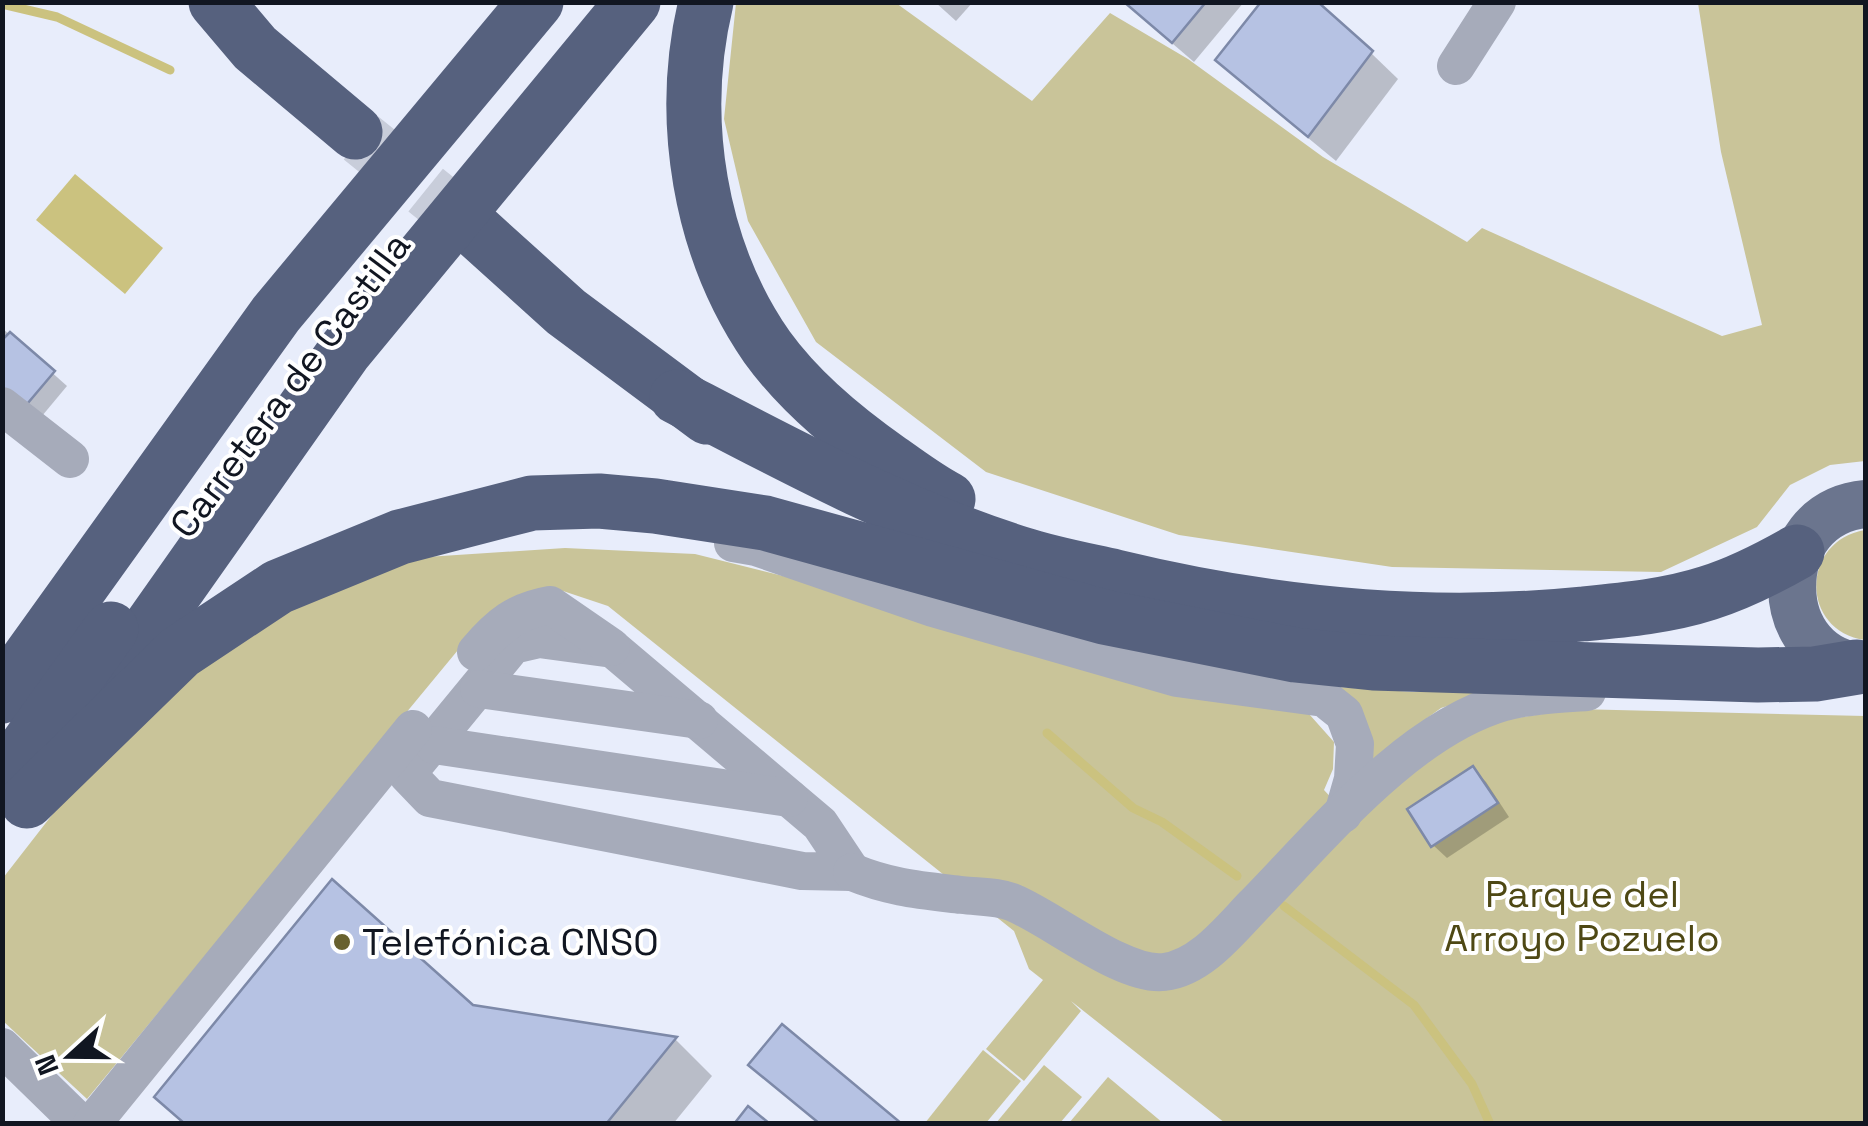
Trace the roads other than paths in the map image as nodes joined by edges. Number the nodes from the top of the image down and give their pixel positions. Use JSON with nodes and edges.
{"nodes":[{"id":1,"x":498,"y":2,"type":"edge"},
{"id":2,"x":536,"y":2,"type":"edge"},
{"id":3,"x":596,"y":2,"type":"edge"},
{"id":4,"x":633,"y":2,"type":"edge"},
{"id":5,"x":706,"y":2,"type":"edge"},
{"id":6,"x":1497,"y":2,"type":"edge"},
{"id":7,"x":216,"y":9,"type":"edge"},
{"id":8,"x":1456,"y":66,"type":"dead end"},
{"id":9,"x":355,"y":132,"type":"tunnel mouth"},
{"id":10,"x":474,"y":230,"type":"tunnel mouth"},
{"id":11,"x":276,"y":314,"type":"junction"},
{"id":12,"x":2,"y":406,"type":"edge"},
{"id":13,"x":205,"y":414,"type":"junction"},
{"id":14,"x":70,"y":459,"type":"dead end"},
{"id":15,"x":1866,"y":504,"type":"edge"},
{"id":16,"x":400,"y":537,"type":"junction"},
{"id":17,"x":1798,"y":552,"type":"junction"},
{"id":18,"x":1121,"y":600,"type":"junction"},
{"id":19,"x":613,"y":648,"type":"junction"},
{"id":20,"x":2,"y":650,"type":"edge"},
{"id":21,"x":1861,"y":667,"type":"edge"},
{"id":22,"x":1758,"y":675,"type":"junction"},
{"id":23,"x":480,"y":689,"type":"junction"},
{"id":24,"x":2,"y":696,"type":"edge"},
{"id":25,"x":698,"y":720,"type":"junction"},
{"id":26,"x":434,"y":745,"type":"junction"},
{"id":27,"x":789,"y":798,"type":"junction"},
{"id":28,"x":10,"y":805,"type":"edge"},
{"id":29,"x":1343,"y":814,"type":"junction"},
{"id":30,"x":852,"y":872,"type":"junction"},
{"id":31,"x":2,"y":1047,"type":"edge"},
{"id":32,"x":81,"y":1124,"type":"edge"},
{"id":33,"x":92,"y":1124,"type":"edge"}],
"edges":[{"from":1,"to":11,"type":"highway"},
{"from":2,"to":11,"type":"highway","name":"Carretera de Castilla"},
{"from":3,"to":28,"type":"highway","name":"Carretera de Castilla"},
{"from":4,"to":28,"type":"highway"},
{"from":5,"to":18,"type":"highway"},
{"from":6,"to":8,"type":"street"},
{"from":7,"to":9,"type":"highway"},
{"from":10,"to":18,"type":"highway"},
{"from":11,"to":13,"type":"highway","name":"Carretera de Castilla"},
{"from":12,"to":14,"type":"street"},
{"from":13,"to":20,"type":"highway"},
{"from":13,"to":24,"type":"highway","name":"Carretera de Castilla"},
{"from":15,"to":17,"type":"main road"},
{"from":16,"to":18,"type":"highway"},
{"from":16,"to":28,"type":"highway"},
{"from":16,"to":29,"type":"street"},
{"from":17,"to":18,"type":"highway"},
{"from":17,"to":21,"type":"main road"},
{"from":18,"to":22,"type":"highway"},
{"from":19,"to":23,"type":"street"},
{"from":19,"to":25,"type":"street"},
{"from":19,"to":33,"type":"street"},
{"from":21,"to":22,"type":"highway"},
{"from":22,"to":29,"type":"street"},
{"from":23,"to":25,"type":"street"},
{"from":23,"to":26,"type":"street"},
{"from":25,"to":27,"type":"street"},
{"from":26,"to":27,"type":"street"},
{"from":26,"to":30,"type":"street"},
{"from":27,"to":30,"type":"street"},
{"from":29,"to":30,"type":"street"},
{"from":31,"to":32,"type":"street"}]}
